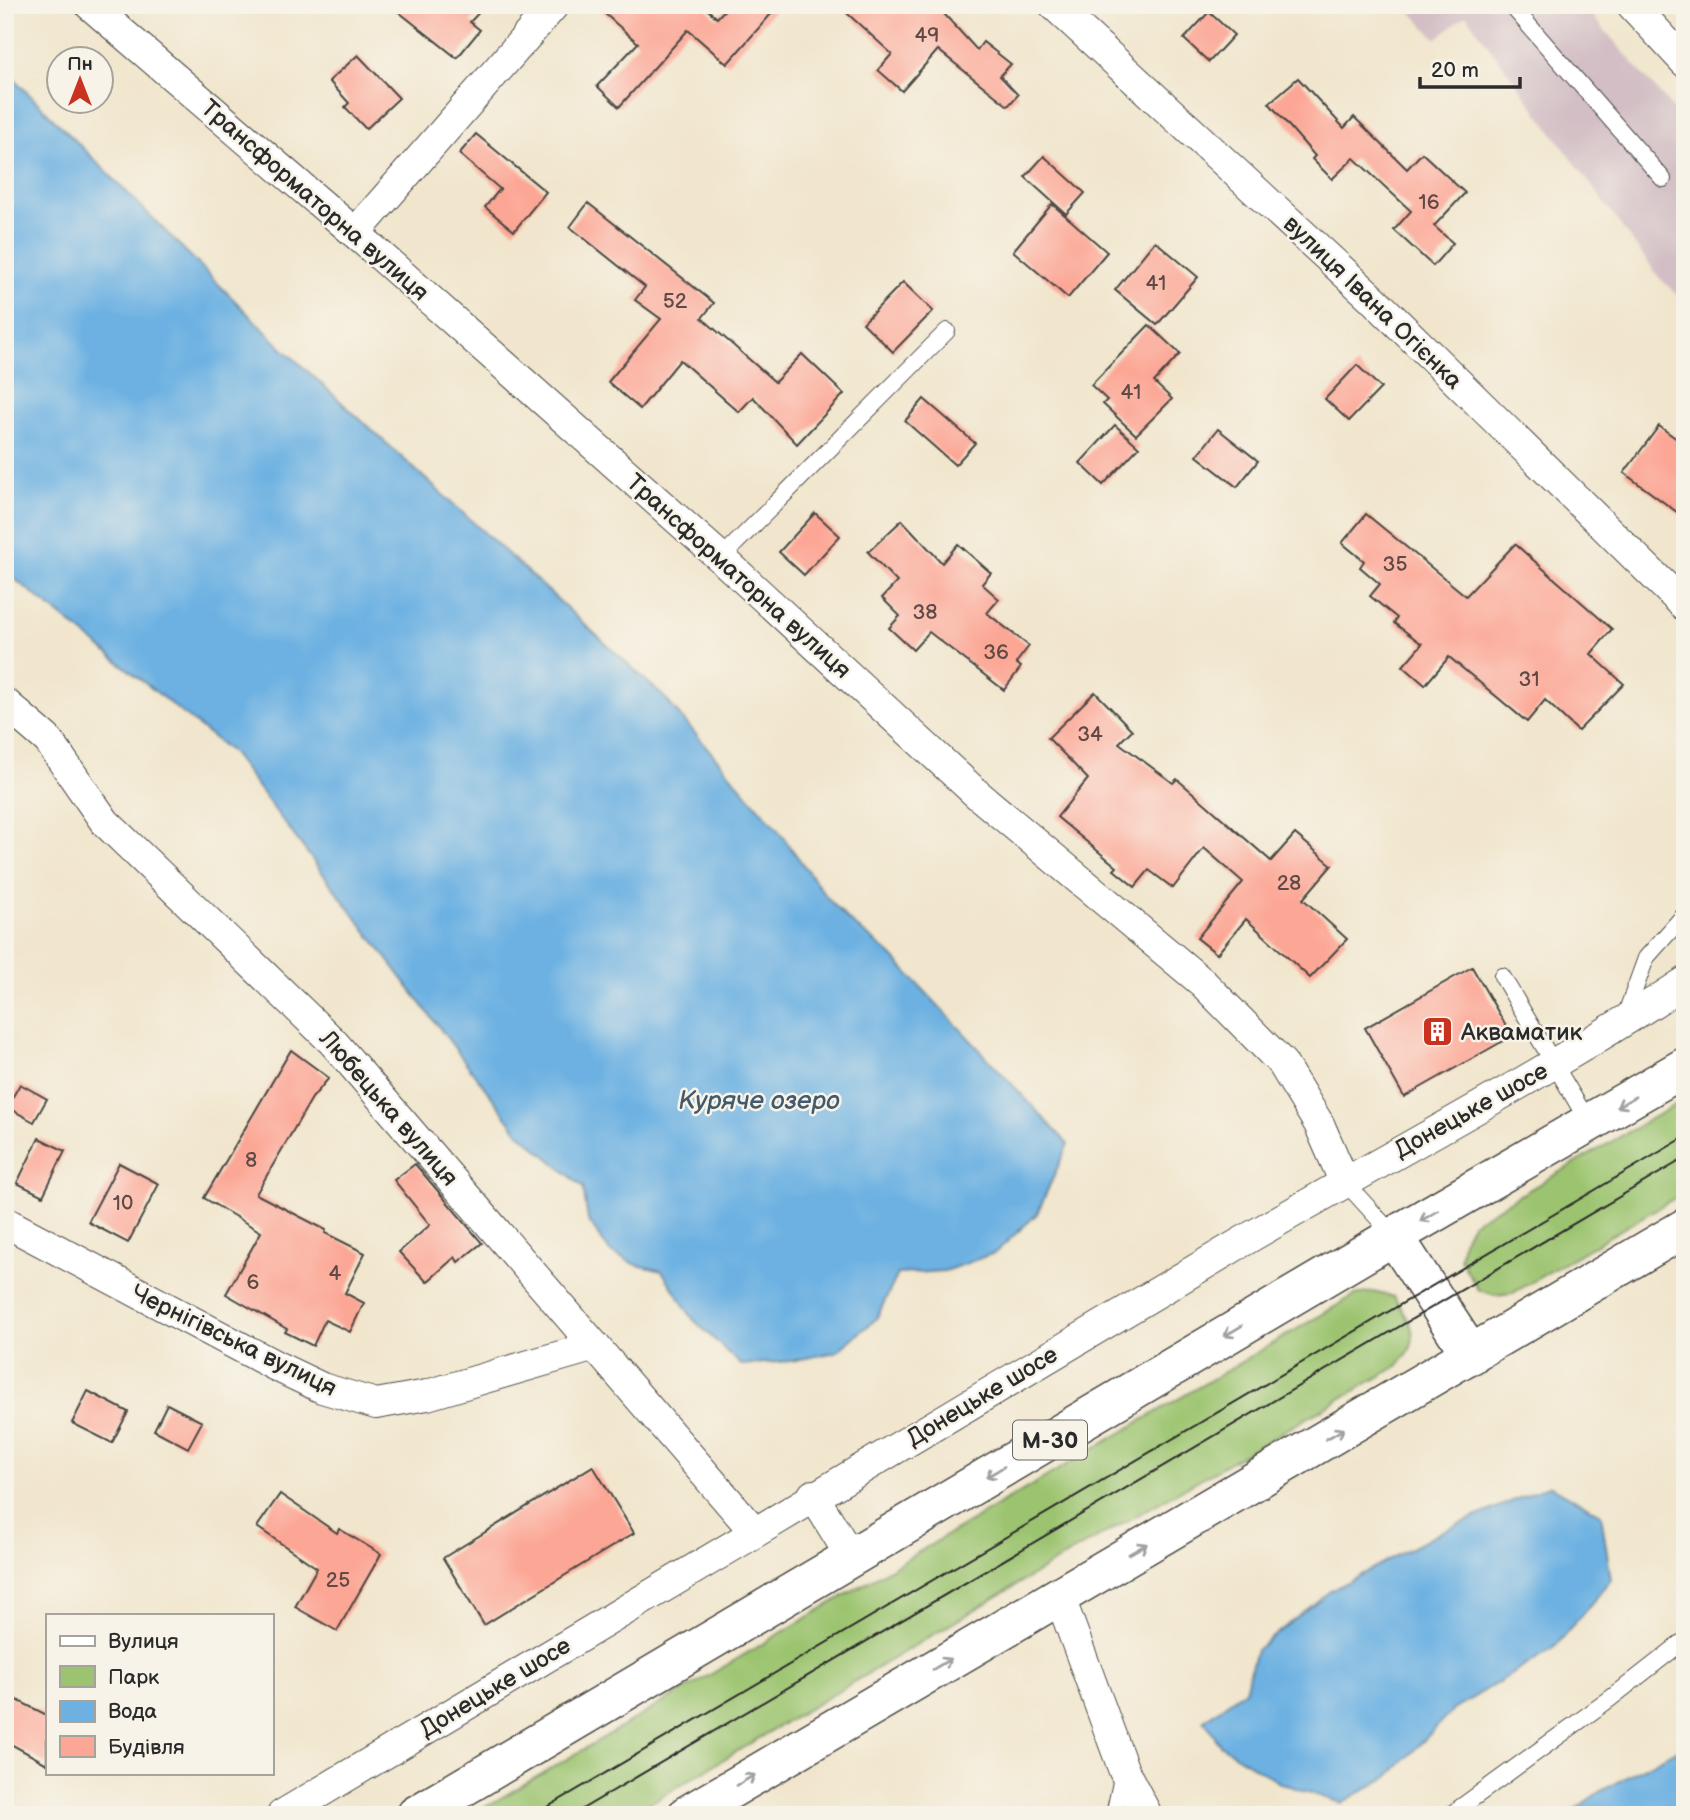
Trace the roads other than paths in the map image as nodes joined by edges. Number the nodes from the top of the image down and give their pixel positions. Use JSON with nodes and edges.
{"nodes":[{"id":1,"x":90,"y":5,"type":"edge"},
{"id":2,"x":554,"y":5,"type":"edge"},
{"id":3,"x":1054,"y":5,"type":"edge"},
{"id":4,"x":1511,"y":5,"type":"edge"},
{"id":5,"x":1632,"y":5,"type":"edge"},
{"id":6,"x":1685,"y":62,"type":"edge"},
{"id":7,"x":1662,"y":179,"type":"dead end"},
{"id":8,"x":355,"y":233,"type":"junction"},
{"id":9,"x":947,"y":331,"type":"dead end"},
{"id":10,"x":721,"y":558,"type":"junction"},
{"id":11,"x":1685,"y":606,"type":"edge"},
{"id":12,"x":5,"y":704,"type":"edge"},
{"id":13,"x":1685,"y":914,"type":"edge"},
{"id":14,"x":1502,"y":976,"type":"dead end"},
{"id":15,"x":1685,"y":982,"type":"edge"},
{"id":16,"x":1622,"y":1024,"type":"junction"},
{"id":17,"x":1553,"y":1063,"type":"junction"},
{"id":18,"x":1685,"y":1067,"type":"edge"},
{"id":19,"x":1589,"y":1123,"type":"junction"},
{"id":20,"x":1344,"y":1181,"type":"junction"},
{"id":21,"x":5,"y":1222,"type":"edge"},
{"id":22,"x":1685,"y":1228,"type":"edge"},
{"id":23,"x":1394,"y":1236,"type":"junction"},
{"id":24,"x":595,"y":1346,"type":"junction"},
{"id":25,"x":1471,"y":1355,"type":"junction"},
{"id":26,"x":813,"y":1496,"type":"junction"},
{"id":27,"x":754,"y":1531,"type":"junction"},
{"id":28,"x":851,"y":1557,"type":"junction"},
{"id":29,"x":1059,"y":1595,"type":"junction"},
{"id":30,"x":1685,"y":1640,"type":"edge"},
{"id":31,"x":1124,"y":1770,"type":"junction"},
{"id":32,"x":282,"y":1815,"type":"edge"},
{"id":33,"x":416,"y":1815,"type":"edge"},
{"id":34,"x":687,"y":1815,"type":"edge"},
{"id":35,"x":1114,"y":1815,"type":"edge"},
{"id":36,"x":1147,"y":1815,"type":"edge"},
{"id":37,"x":1450,"y":1815,"type":"edge"}],
"edges":[{"from":1,"to":8,"type":"street","name":"Трансформаторна вулиця"},
{"from":2,"to":8,"type":"street"},
{"from":3,"to":11,"type":"street","name":"вулиця Івана Огієнка"},
{"from":4,"to":7,"type":"lane"},
{"from":5,"to":6,"type":"street"},
{"from":8,"to":10,"type":"street","name":"Трансформаторна вулиця"},
{"from":9,"to":10,"type":"lane"},
{"from":10,"to":20,"type":"street","name":"Трансформаторна вулиця"},
{"from":12,"to":24,"type":"street","name":"Любецька вулиця"},
{"from":13,"to":16,"type":"lane"},
{"from":14,"to":17,"type":"lane"},
{"from":15,"to":16,"type":"street","name":"Донецьке шосе"},
{"from":16,"to":17,"type":"street","name":"Донецьке шосе"},
{"from":17,"to":19,"type":"lane"},
{"from":17,"to":20,"type":"street","name":"Донецьке шосе"},
{"from":18,"to":19,"type":"highway","number":"М-30","one_way":true},
{"from":19,"to":23,"type":"highway","number":"М-30","one_way":true},
{"from":20,"to":23,"type":"lane"},
{"from":20,"to":26,"type":"street","name":"Донецьке шосе"},
{"from":21,"to":24,"type":"street","name":"Чернігівська вулиця"},
{"from":22,"to":25,"type":"highway"},
{"from":23,"to":25,"type":"highway"},
{"from":23,"to":28,"type":"highway","number":"М-30","one_way":true},
{"from":24,"to":27,"type":"street","name":"Любецька вулиця"},
{"from":29,"to":25,"type":"highway","one_way":true},
{"from":26,"to":27,"type":"street","name":"Донецьке шосе"},
{"from":26,"to":28,"type":"street"},
{"from":27,"to":32,"type":"street","name":"Донецьке шосе"},
{"from":28,"to":33,"type":"highway","number":"М-30"},
{"from":29,"to":31,"type":"street"},
{"from":34,"to":29,"type":"highway","one_way":true},
{"from":30,"to":37,"type":"lane"},
{"from":31,"to":35,"type":"lane"},
{"from":31,"to":36,"type":"street"}]}
